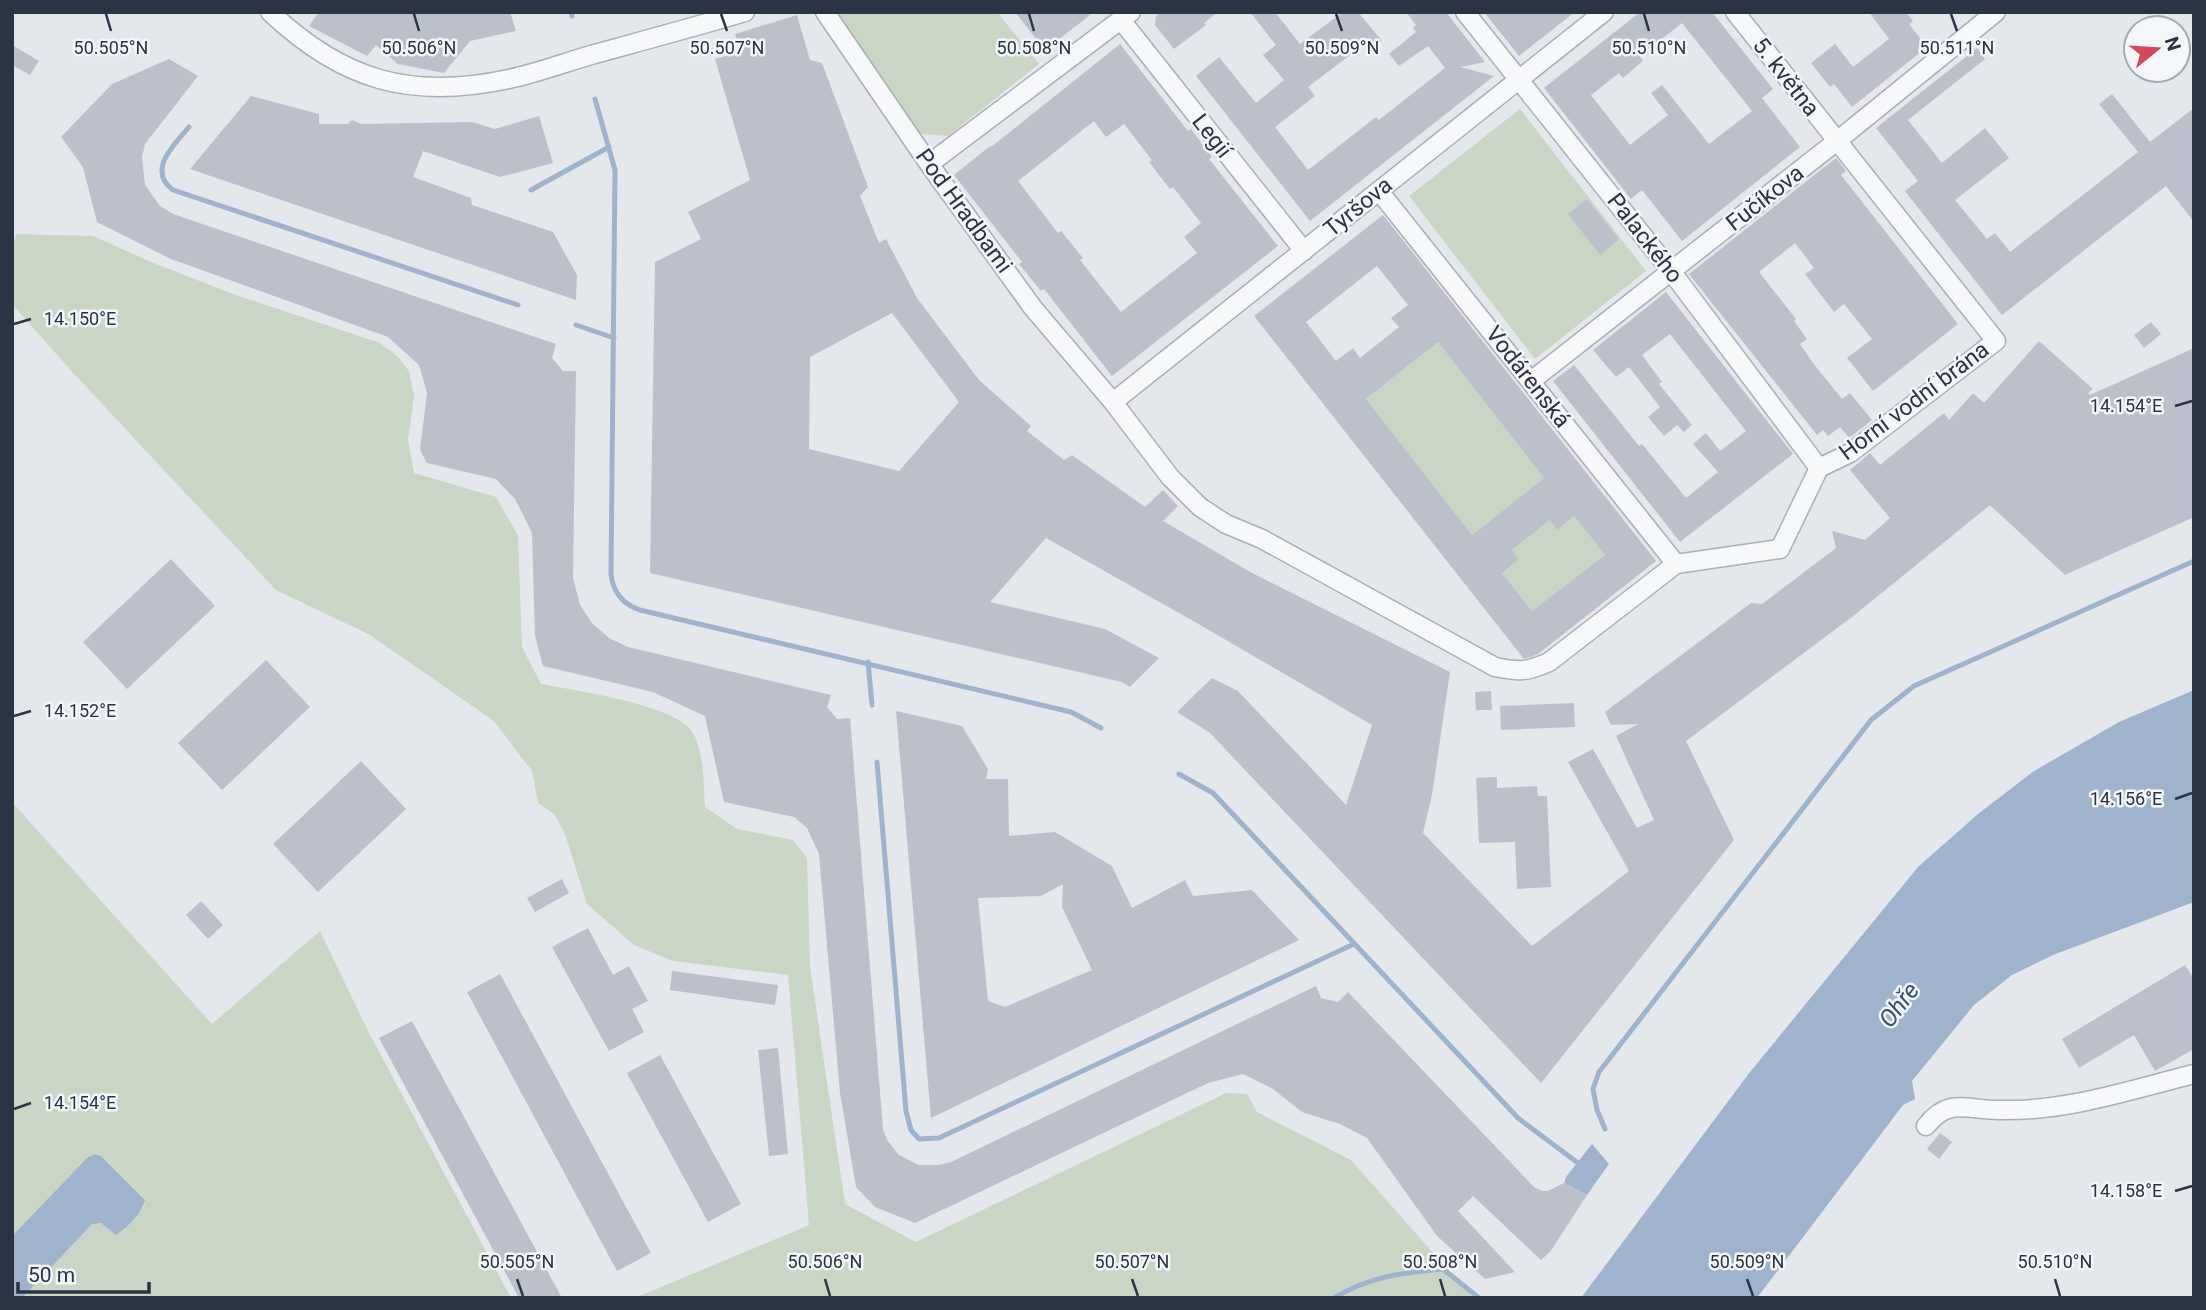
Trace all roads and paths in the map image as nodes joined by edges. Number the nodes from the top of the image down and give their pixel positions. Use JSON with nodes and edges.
{"nodes":[{"id":1,"x":270,"y":12,"type":"edge"},
{"id":2,"x":745,"y":12,"type":"edge"},
{"id":3,"x":825,"y":12,"type":"edge"},
{"id":4,"x":1465,"y":12,"type":"edge"},
{"id":5,"x":1604,"y":12,"type":"edge"},
{"id":6,"x":1735,"y":12,"type":"edge"},
{"id":7,"x":1996,"y":12,"type":"edge"},
{"id":8,"x":1126,"y":16,"type":"edge"},
{"id":9,"x":1518,"y":79,"type":"junction"},
{"id":10,"x":1837,"y":141,"type":"junction"},
{"id":11,"x":929,"y":164,"type":"junction"},
{"id":12,"x":1379,"y":191,"type":"junction"},
{"id":13,"x":1304,"y":251,"type":"junction"},
{"id":14,"x":1671,"y":271,"type":"junction"},
{"id":15,"x":1531,"y":381,"type":"junction"},
{"id":16,"x":1113,"y":402,"type":"junction"},
{"id":17,"x":1819,"y":468,"type":"junction"},
{"id":18,"x":1676,"y":564,"type":"junction"},
{"id":19,"x":2194,"y":1074,"type":"edge"},
{"id":20,"x":1926,"y":1126,"type":"dead end"}],
"edges":[{"from":1,"to":2,"type":"street"},
{"from":3,"to":11,"type":"street","name":"Pod Hradbami"},
{"from":4,"to":9,"type":"street","name":"Palackého"},
{"from":5,"to":9,"type":"street","name":"Tyršova"},
{"from":6,"to":10,"type":"street","name":"5. května"},
{"from":7,"to":10,"type":"street","name":"Fučíkova"},
{"from":8,"to":11,"type":"street"},
{"from":8,"to":13,"type":"street","name":"Legií"},
{"from":9,"to":12,"type":"street","name":"Tyršova"},
{"from":9,"to":14,"type":"street","name":"Palackého"},
{"from":10,"to":14,"type":"street","name":"Fučíkova"},
{"from":10,"to":17,"type":"street","name":"Horní vodní brána"},
{"from":11,"to":16,"type":"street","name":"Pod Hradbami"},
{"from":12,"to":13,"type":"street","name":"Tyršova"},
{"from":12,"to":15,"type":"street","name":"Vodárenská"},
{"from":13,"to":16,"type":"street","name":"Tyršova"},
{"from":14,"to":15,"type":"street","name":"Fučíkova"},
{"from":14,"to":17,"type":"street","name":"Palackého"},
{"from":15,"to":18,"type":"street","name":"Vodárenská"},
{"from":16,"to":18,"type":"street","name":"Pod Hradbami"},
{"from":17,"to":18,"type":"street","name":"Horní vodní brána"},
{"from":19,"to":20,"type":"street"}]}
